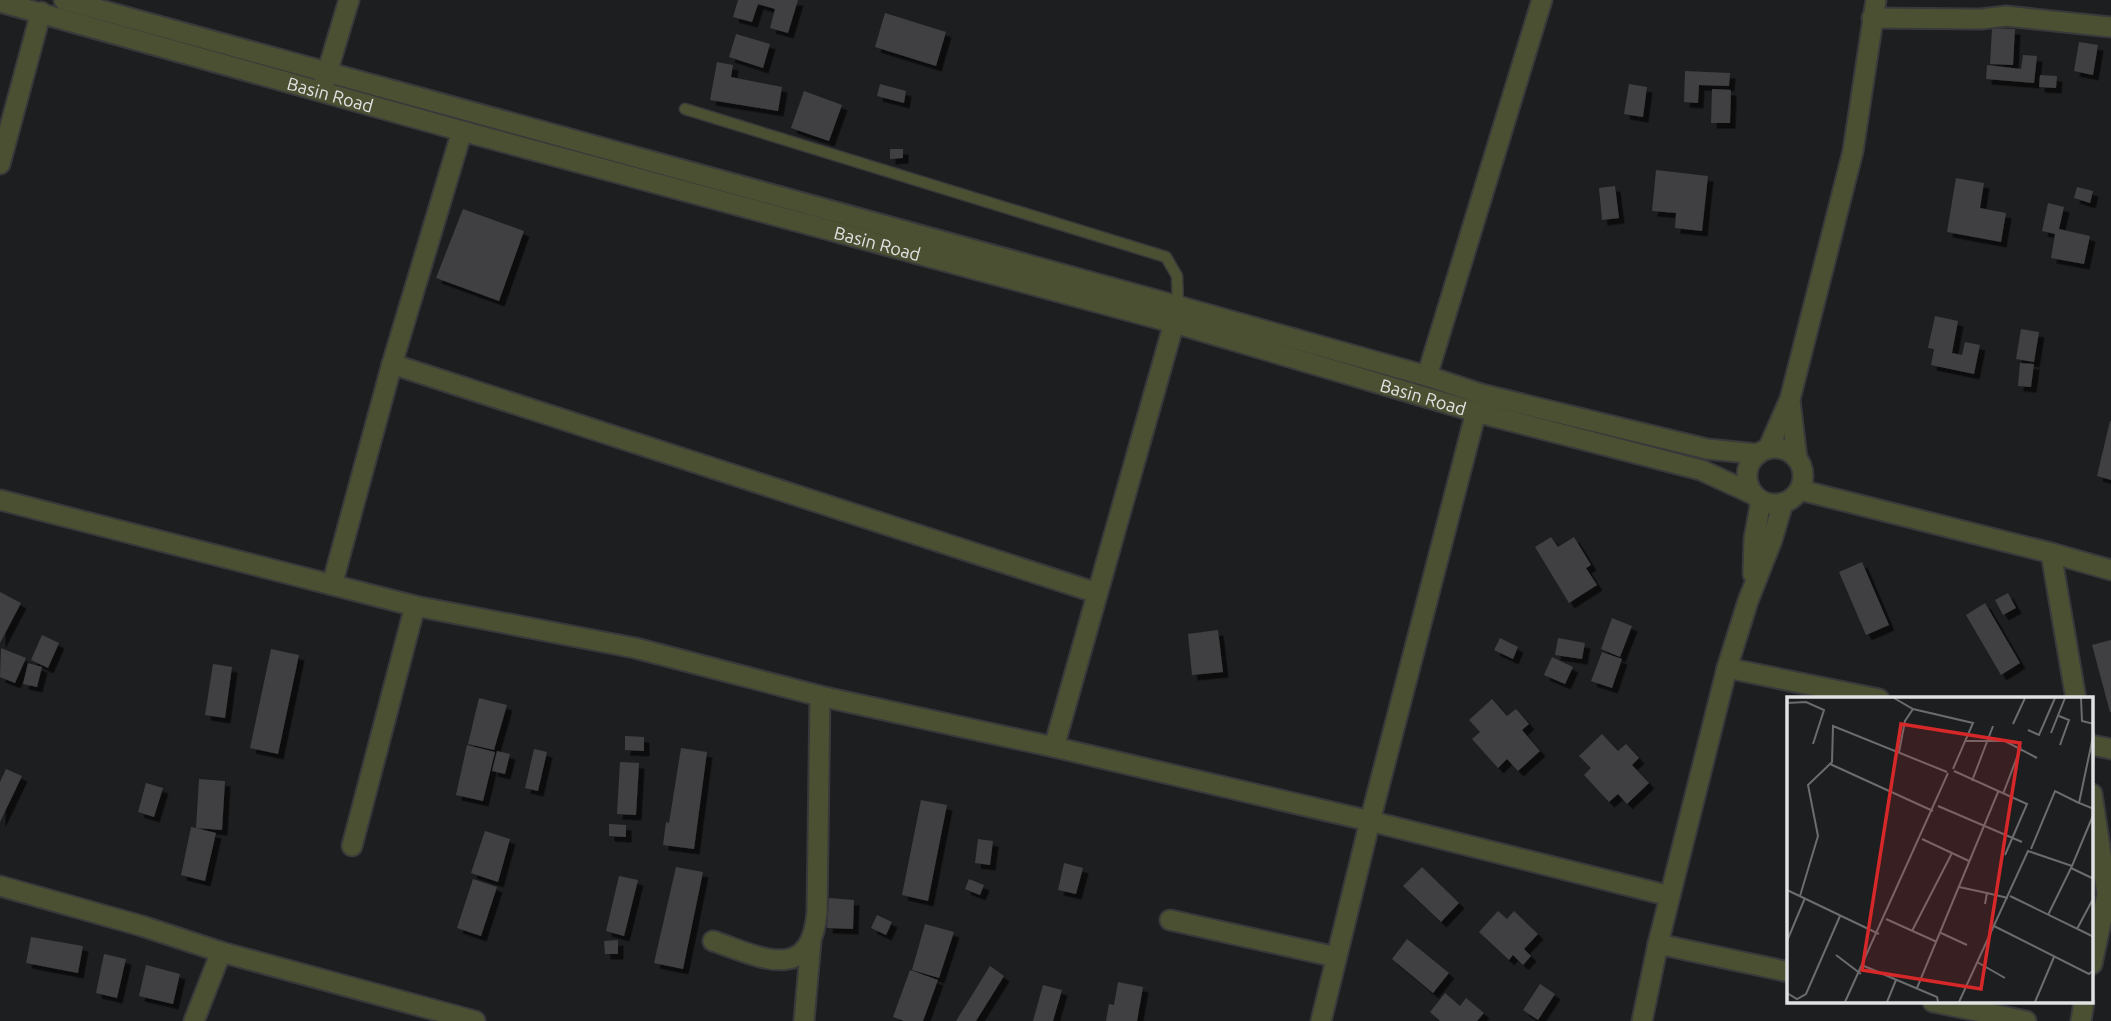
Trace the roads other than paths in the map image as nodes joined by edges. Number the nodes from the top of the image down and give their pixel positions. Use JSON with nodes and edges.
{"nodes":[{"id":1,"x":64,"y":0,"type":"edge"},
{"id":2,"x":349,"y":0,"type":"edge"},
{"id":3,"x":1542,"y":0,"type":"edge"},
{"id":4,"x":0,"y":2,"type":"edge"},
{"id":5,"x":1874,"y":9,"type":"edge"},
{"id":6,"x":41,"y":12,"type":"junction"},
{"id":7,"x":2111,"y":27,"type":"edge"},
{"id":8,"x":324,"y":82,"type":"junction"},
{"id":9,"x":685,"y":109,"type":"dead end"},
{"id":10,"x":462,"y":131,"type":"junction"},
{"id":11,"x":0,"y":164,"type":"edge"},
{"id":12,"x":908,"y":242,"type":"junction"},
{"id":13,"x":1176,"y":315,"type":"junction"},
{"id":14,"x":392,"y":364,"type":"junction"},
{"id":15,"x":1427,"y":376,"type":"junction"},
{"id":16,"x":1790,"y":399,"type":"junction"},
{"id":17,"x":1476,"y":412,"type":"junction"},
{"id":18,"x":1763,"y":451,"type":"junction"},
{"id":19,"x":1797,"y":459,"type":"junction"},
{"id":20,"x":1800,"y":490,"type":"junction"},
{"id":21,"x":1757,"y":497,"type":"junction"},
{"id":22,"x":0,"y":500,"type":"edge"},
{"id":23,"x":1783,"y":503,"type":"junction"},
{"id":24,"x":2050,"y":553,"type":"junction"},
{"id":25,"x":2111,"y":570,"type":"edge"},
{"id":26,"x":332,"y":584,"type":"junction"},
{"id":27,"x":1753,"y":585,"type":"junction"},
{"id":28,"x":1097,"y":593,"type":"junction"},
{"id":29,"x":415,"y":606,"type":"junction"},
{"id":30,"x":1727,"y":668,"type":"junction"},
{"id":31,"x":820,"y":696,"type":"junction"},
{"id":32,"x":1869,"y":697,"type":"edge"},
{"id":33,"x":2076,"y":697,"type":"edge"},
{"id":34,"x":1054,"y":747,"type":"junction"},
{"id":35,"x":2094,"y":807,"type":"edge"},
{"id":36,"x":1370,"y":821,"type":"junction"},
{"id":37,"x":352,"y":846,"type":"dead end"},
{"id":38,"x":0,"y":886,"type":"edge"},
{"id":39,"x":1670,"y":896,"type":"junction"},
{"id":40,"x":1170,"y":920,"type":"dead end"},
{"id":41,"x":713,"y":941,"type":"dead end"},
{"id":42,"x":811,"y":941,"type":"junction"},
{"id":43,"x":1658,"y":944,"type":"junction"},
{"id":44,"x":221,"y":951,"type":"junction"},
{"id":45,"x":2094,"y":955,"type":"edge"},
{"id":46,"x":1336,"y":957,"type":"junction"},
{"id":47,"x":1787,"y":972,"type":"edge"},
{"id":48,"x":1943,"y":1004,"type":"edge"},
{"id":49,"x":194,"y":1021,"type":"edge"},
{"id":50,"x":475,"y":1021,"type":"edge"},
{"id":51,"x":804,"y":1021,"type":"edge"},
{"id":52,"x":1321,"y":1021,"type":"edge"},
{"id":53,"x":1642,"y":1021,"type":"edge"},
{"id":54,"x":2026,"y":1021,"type":"edge"}],
"edges":[{"from":1,"to":8,"type":"street","name":"Basin Road"},
{"from":2,"to":8,"type":"street"},
{"from":3,"to":15,"type":"street"},
{"from":4,"to":6,"type":"street","name":"Basin Road"},
{"from":5,"to":7,"type":"street"},
{"from":5,"to":16,"type":"street"},
{"from":6,"to":8,"type":"street","name":"Basin Road"},
{"from":6,"to":11,"type":"street"},
{"from":8,"to":10,"type":"street","name":"Basin Road"},
{"from":8,"to":12,"type":"street","name":"Basin Road"},
{"from":9,"to":13,"type":"lane"},
{"from":10,"to":12,"type":"street","name":"Basin Road"},
{"from":10,"to":14,"type":"street"},
{"from":12,"to":13,"type":"street","name":"Basin Road"},
{"from":13,"to":15,"type":"street","name":"Basin Road"},
{"from":13,"to":17,"type":"street","name":"Basin Road"},
{"from":13,"to":28,"type":"street"},
{"from":14,"to":26,"type":"street"},
{"from":14,"to":28,"type":"street"},
{"from":15,"to":18,"type":"street","name":"Basin Road"},
{"from":16,"to":18,"type":"street"},
{"from":16,"to":19,"type":"street"},
{"from":17,"to":21,"type":"street","name":"Basin Road"},
{"from":17,"to":36,"type":"street"},
{"from":18,"to":19,"type":"street"},
{"from":18,"to":21,"type":"street"},
{"from":19,"to":20,"type":"street"},
{"from":20,"to":23,"type":"street"},
{"from":20,"to":24,"type":"street"},
{"from":21,"to":23,"type":"street"},
{"from":21,"to":27,"type":"street"},
{"from":22,"to":26,"type":"street"},
{"from":23,"to":27,"type":"street"},
{"from":24,"to":25,"type":"street"},
{"from":24,"to":33,"type":"street"},
{"from":26,"to":29,"type":"street"},
{"from":27,"to":30,"type":"street"},
{"from":28,"to":34,"type":"street"},
{"from":29,"to":31,"type":"street"},
{"from":29,"to":37,"type":"street"},
{"from":30,"to":32,"type":"street"},
{"from":30,"to":39,"type":"street"},
{"from":31,"to":34,"type":"street"},
{"from":31,"to":42,"type":"street"},
{"from":34,"to":36,"type":"street"},
{"from":35,"to":45,"type":"street"},
{"from":36,"to":39,"type":"street"},
{"from":36,"to":46,"type":"street"},
{"from":38,"to":44,"type":"street"},
{"from":39,"to":43,"type":"street"},
{"from":40,"to":46,"type":"street"},
{"from":41,"to":42,"type":"street"},
{"from":42,"to":51,"type":"street"},
{"from":43,"to":47,"type":"street"},
{"from":43,"to":53,"type":"street"},
{"from":44,"to":49,"type":"street"},
{"from":44,"to":50,"type":"street"},
{"from":46,"to":52,"type":"street"},
{"from":48,"to":54,"type":"street"}]}
